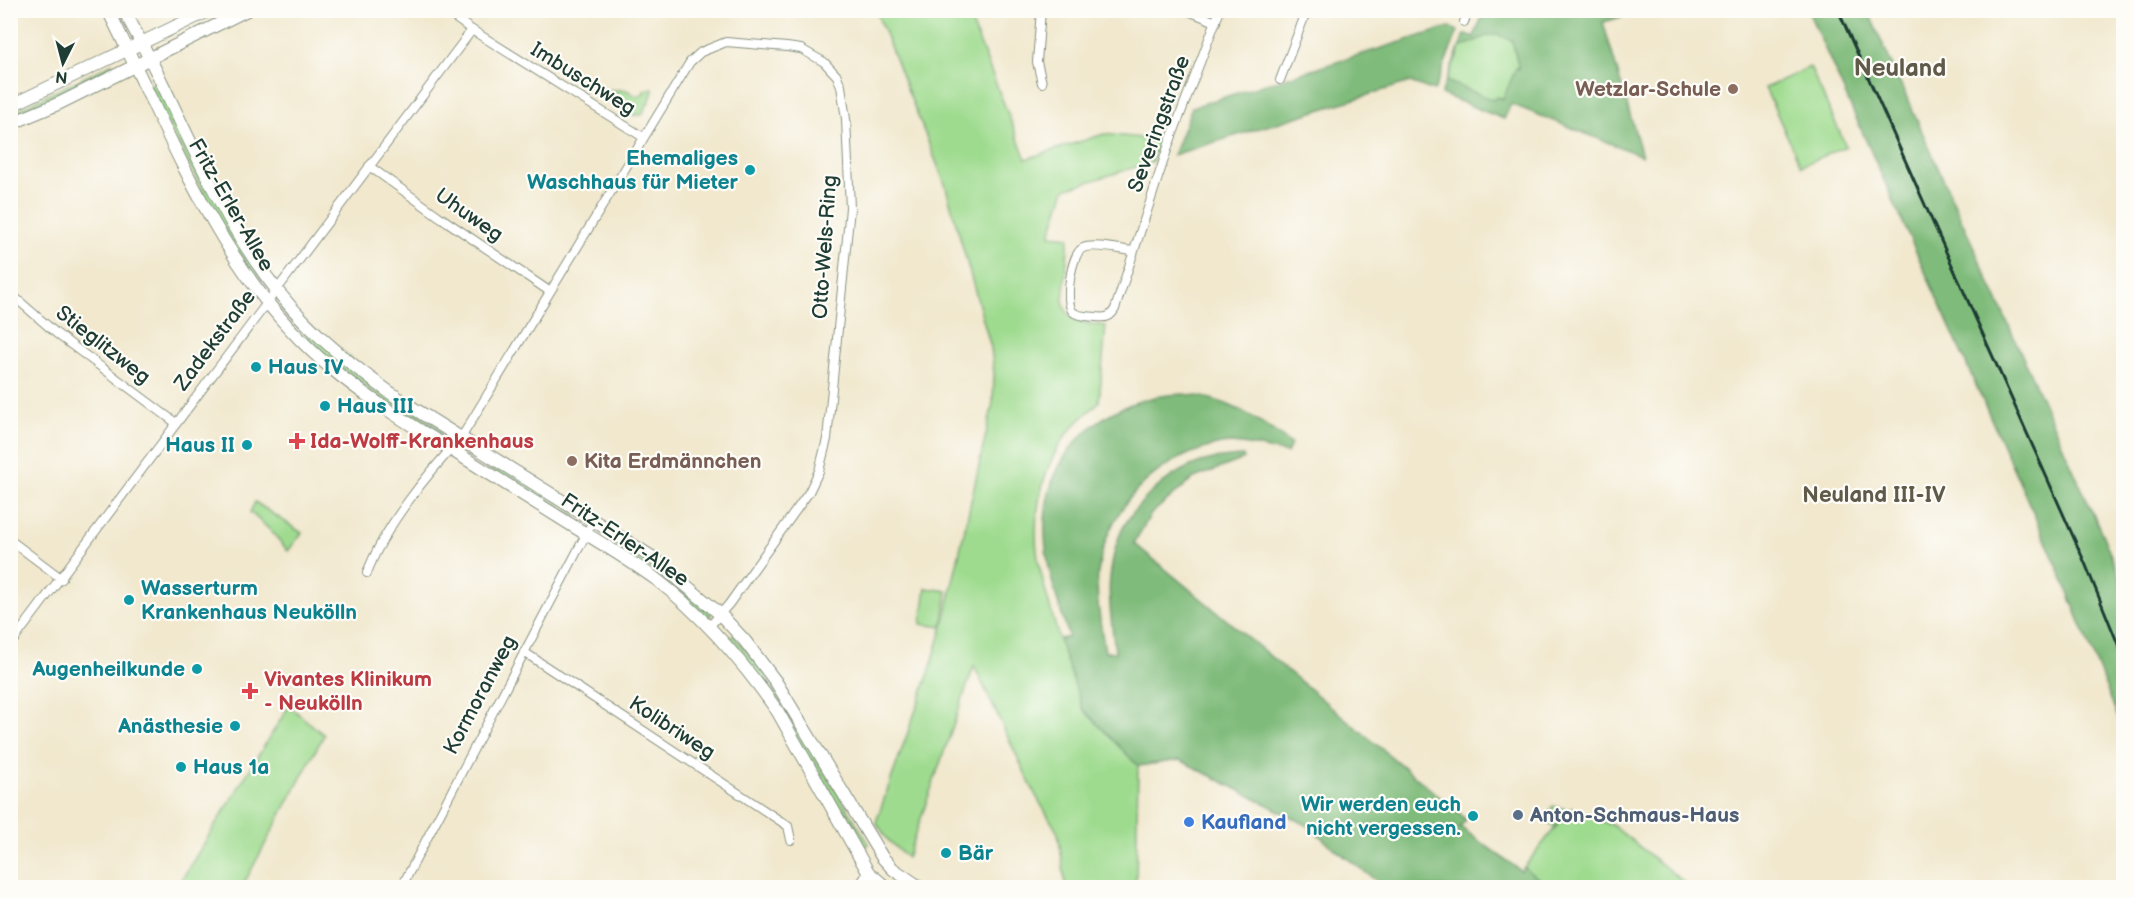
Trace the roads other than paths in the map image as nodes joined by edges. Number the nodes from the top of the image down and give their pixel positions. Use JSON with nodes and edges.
{"nodes":[{"id":1,"x":108,"y":10,"type":"edge"},
{"id":2,"x":124,"y":10,"type":"edge"},
{"id":3,"x":210,"y":10,"type":"edge"},
{"id":4,"x":247,"y":10,"type":"edge"},
{"id":5,"x":444,"y":10,"type":"edge"},
{"id":6,"x":1041,"y":10,"type":"edge"},
{"id":7,"x":1186,"y":10,"type":"edge"},
{"id":8,"x":1220,"y":10,"type":"edge"},
{"id":9,"x":1307,"y":10,"type":"edge"},
{"id":10,"x":1469,"y":10,"type":"edge"},
{"id":11,"x":1216,"y":22,"type":"junction"},
{"id":12,"x":1464,"y":22,"type":"dead end"},
{"id":13,"x":472,"y":30,"type":"junction"},
{"id":14,"x":141,"y":43,"type":"junction"},
{"id":15,"x":127,"y":49,"type":"junction"},
{"id":16,"x":150,"y":60,"type":"junction"},
{"id":17,"x":135,"y":67,"type":"junction"},
{"id":18,"x":1280,"y":80,"type":"dead end"},
{"id":19,"x":1042,"y":83,"type":"dead end"},
{"id":20,"x":10,"y":106,"type":"edge"},
{"id":21,"x":10,"y":124,"type":"edge"},
{"id":22,"x":643,"y":137,"type":"junction"},
{"id":23,"x":369,"y":166,"type":"junction"},
{"id":24,"x":1134,"y":251,"type":"junction"},
{"id":25,"x":277,"y":288,"type":"junction"},
{"id":26,"x":549,"y":291,"type":"junction"},
{"id":27,"x":10,"y":293,"type":"edge"},
{"id":28,"x":267,"y":302,"type":"junction"},
{"id":29,"x":176,"y":423,"type":"junction"},
{"id":30,"x":461,"y":438,"type":"junction"},
{"id":31,"x":450,"y":449,"type":"junction"},
{"id":32,"x":593,"y":520,"type":"junction"},
{"id":33,"x":586,"y":534,"type":"junction"},
{"id":34,"x":10,"y":540,"type":"edge"},
{"id":35,"x":368,"y":573,"type":"dead end"},
{"id":36,"x":62,"y":579,"type":"junction"},
{"id":37,"x":720,"y":614,"type":"junction"},
{"id":38,"x":709,"y":627,"type":"junction"},
{"id":39,"x":10,"y":645,"type":"edge"},
{"id":40,"x":524,"y":651,"type":"junction"},
{"id":41,"x":791,"y":840,"type":"dead end"},
{"id":42,"x":882,"y":857,"type":"junction"},
{"id":43,"x":893,"y":869,"type":"junction"},
{"id":44,"x":868,"y":872,"type":"junction"},
{"id":45,"x":883,"y":887,"type":"edge"},
{"id":46,"x":401,"y":888,"type":"edge"},
{"id":47,"x":858,"y":888,"type":"edge"},
{"id":48,"x":921,"y":888,"type":"edge"}],
"edges":[{"from":1,"to":15,"type":"street","name":"Fritz-Erler-Allee"},
{"from":2,"to":14,"type":"street","name":"Fritz-Erler-Allee"},
{"from":3,"to":14,"type":"street"},
{"from":4,"to":16,"type":"street"},
{"from":5,"to":13,"type":"street","name":"Imbuschweg"},
{"from":6,"to":19,"type":"street"},
{"from":7,"to":11,"type":"street"},
{"from":8,"to":11,"type":"street","name":"Severingstraße"},
{"from":9,"to":18,"type":"street"},
{"from":10,"to":12,"type":"street"},
{"from":11,"to":24,"type":"street","name":"Severingstraße"},
{"from":13,"to":22,"type":"street","name":"Imbuschweg"},
{"from":13,"to":23,"type":"street","name":"Zadekstraße"},
{"from":14,"to":15,"type":"street"},
{"from":14,"to":16,"type":"street","name":"Fritz-Erler-Allee"},
{"from":15,"to":17,"type":"street","name":"Fritz-Erler-Allee"},
{"from":15,"to":20,"type":"street"},
{"from":16,"to":17,"type":"street"},
{"from":16,"to":25,"type":"street","name":"Fritz-Erler-Allee"},
{"from":17,"to":21,"type":"street"},
{"from":17,"to":28,"type":"street","name":"Fritz-Erler-Allee"},
{"from":22,"to":26,"type":"street","name":"Otto-Wels-Ring"},
{"from":22,"to":37,"type":"street","name":"Otto-Wels-Ring"},
{"from":23,"to":25,"type":"street","name":"Zadekstraße"},
{"from":23,"to":26,"type":"street","name":"Uhuweg"},
{"from":24,"to":24,"type":"street","name":"Severingstraße"},
{"from":25,"to":28,"type":"street","name":"Zadekstraße"},
{"from":25,"to":30,"type":"street","name":"Fritz-Erler-Allee"},
{"from":26,"to":30,"type":"street","name":"Otto-Wels-Ring"},
{"from":27,"to":29,"type":"street","name":"Stieglitzweg"},
{"from":28,"to":29,"type":"street","name":"Zadekstraße"},
{"from":28,"to":31,"type":"street","name":"Fritz-Erler-Allee"},
{"from":29,"to":36,"type":"street","name":"Zadekstraße"},
{"from":30,"to":31,"type":"street"},
{"from":30,"to":32,"type":"street","name":"Fritz-Erler-Allee"},
{"from":31,"to":33,"type":"street","name":"Fritz-Erler-Allee"},
{"from":31,"to":35,"type":"street"},
{"from":32,"to":33,"type":"street","name":"Kormoranweg"},
{"from":32,"to":37,"type":"street","name":"Fritz-Erler-Allee"},
{"from":33,"to":38,"type":"street","name":"Fritz-Erler-Allee"},
{"from":33,"to":40,"type":"street","name":"Kormoranweg"},
{"from":34,"to":36,"type":"street"},
{"from":36,"to":39,"type":"street","name":"Zadekstraße"},
{"from":37,"to":38,"type":"street","name":"Otto-Wels-Ring"},
{"from":37,"to":42,"type":"street","name":"Fritz-Erler-Allee"},
{"from":38,"to":44,"type":"street","name":"Fritz-Erler-Allee"},
{"from":40,"to":41,"type":"street","name":"Kolibriweg"},
{"from":40,"to":46,"type":"street","name":"Kormoranweg"},
{"from":42,"to":43,"type":"street","name":"Fritz-Erler-Allee"},
{"from":42,"to":44,"type":"street"},
{"from":43,"to":45,"type":"street","name":"Fritz-Erler-Allee"},
{"from":43,"to":48,"type":"street"},
{"from":44,"to":45,"type":"street","name":"Fritz-Erler-Allee"},
{"from":44,"to":47,"type":"street"}]}
